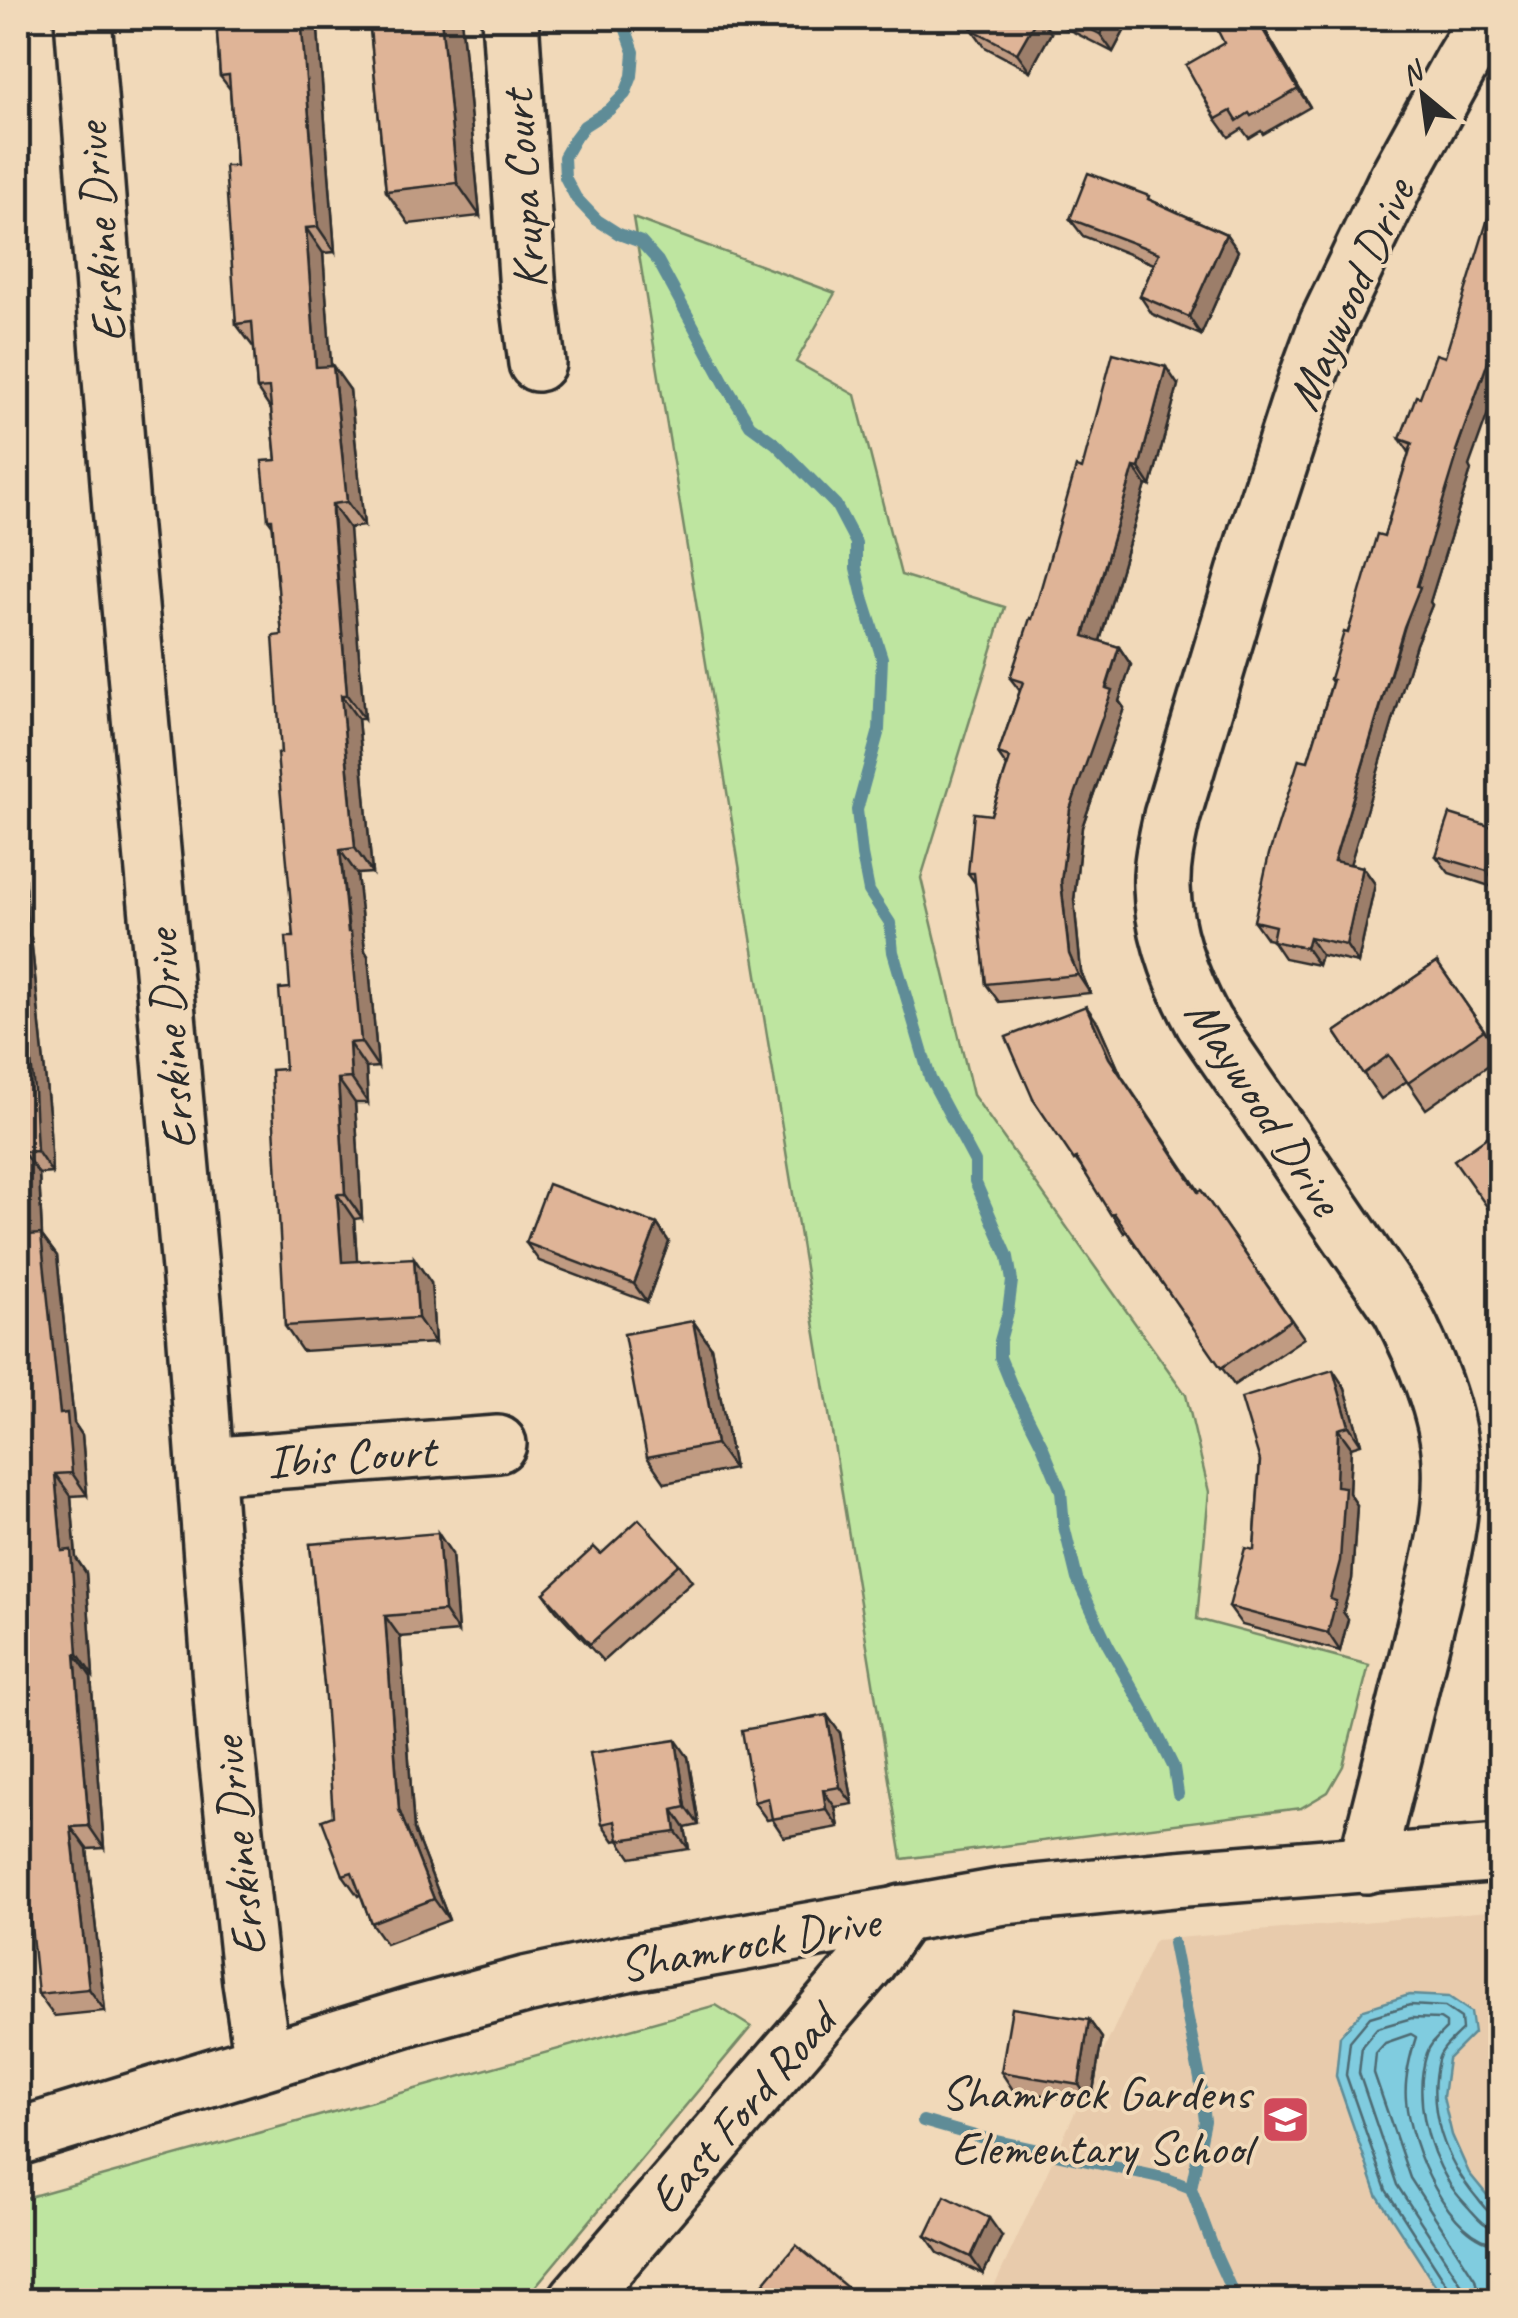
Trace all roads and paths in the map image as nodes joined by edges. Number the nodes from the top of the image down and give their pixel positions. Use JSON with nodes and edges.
{"nodes":[{"id":1,"x":83,"y":18,"type":"edge"},
{"id":2,"x":510,"y":18,"type":"edge"},
{"id":3,"x":1488,"y":18,"type":"edge"},
{"id":4,"x":537,"y":363,"type":"dead end"},
{"id":5,"x":498,"y":1444,"type":"dead end"},
{"id":6,"x":205,"y":1466,"type":"junction"},
{"id":7,"x":1500,"y":1853,"type":"edge"},
{"id":8,"x":1366,"y":1865,"type":"junction"},
{"id":9,"x":902,"y":1913,"type":"junction"},
{"id":10,"x":263,"y":2062,"type":"junction"},
{"id":11,"x":18,"y":2137,"type":"edge"},
{"id":12,"x":576,"y":2300,"type":"edge"}],
"edges":[{"from":1,"to":6,"type":"street","name":"Erskine Drive"},
{"from":2,"to":4,"type":"street","name":"Krupa Court"},
{"from":3,"to":8,"type":"street","name":"Maywood Drive"},
{"from":5,"to":6,"type":"street","name":"Ibis Court"},
{"from":6,"to":10,"type":"street","name":"Erskine Drive"},
{"from":7,"to":8,"type":"street","name":"Shamrock Drive"},
{"from":8,"to":9,"type":"street","name":"Shamrock Drive"},
{"from":9,"to":10,"type":"street","name":"Shamrock Drive"},
{"from":9,"to":12,"type":"street","name":"East Ford Road"},
{"from":10,"to":11,"type":"street","name":"Shamrock Drive"}]}
